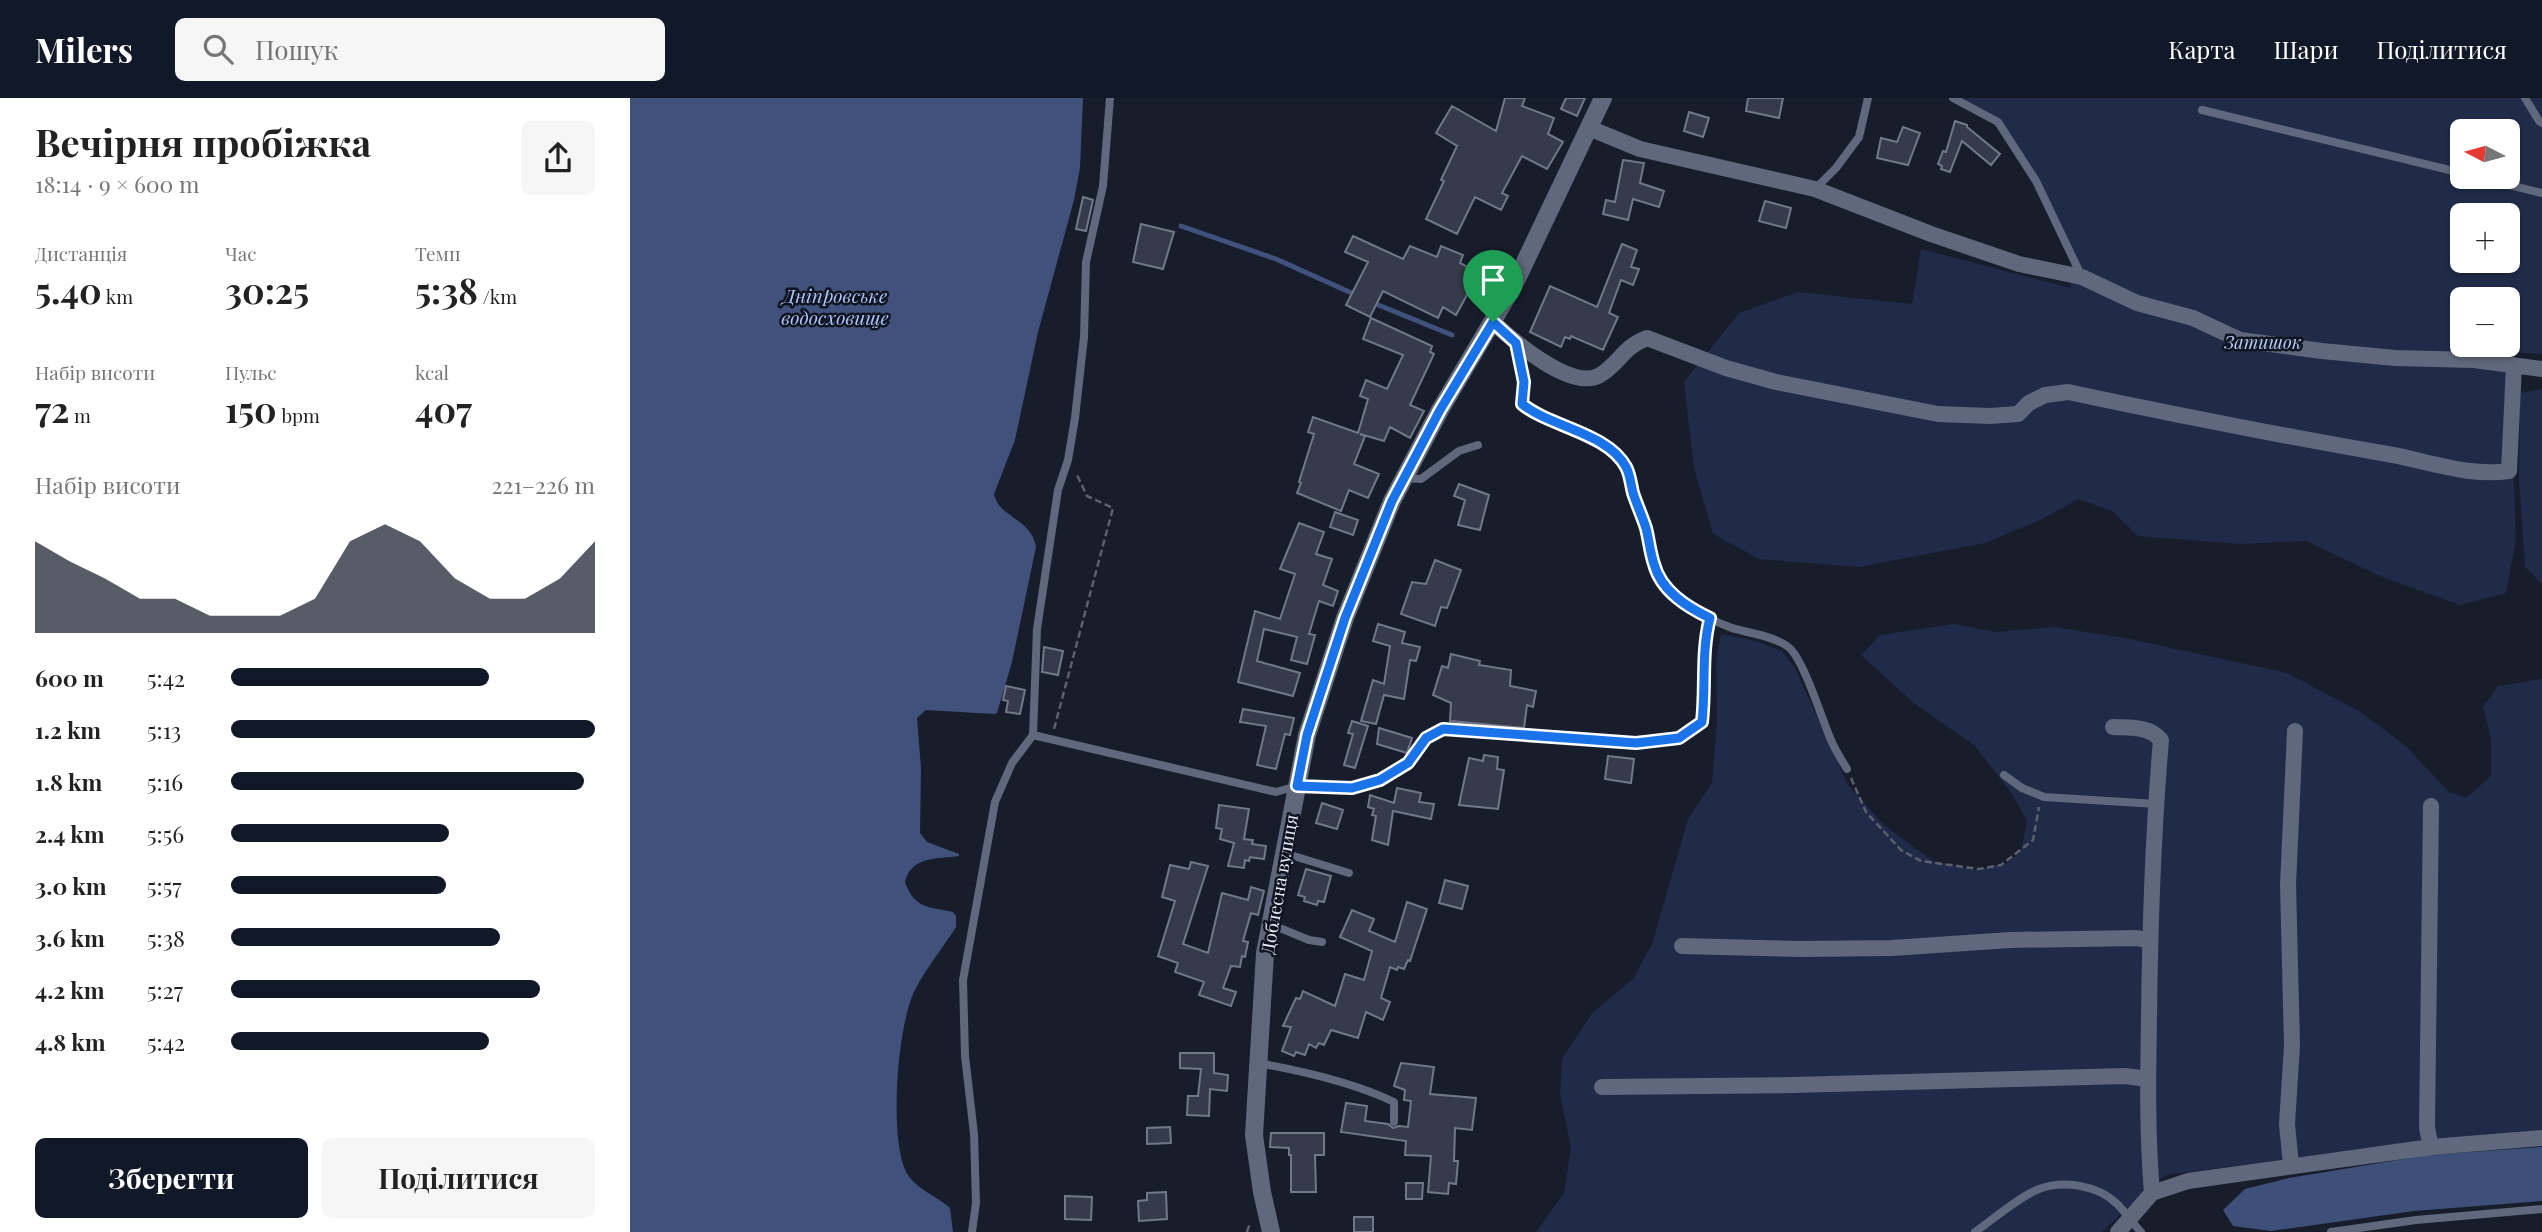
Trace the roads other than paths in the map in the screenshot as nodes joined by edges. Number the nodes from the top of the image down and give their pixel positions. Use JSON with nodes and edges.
{"nodes":[{"id":1,"x":1110,"y":98,"type":"edge"},
{"id":2,"x":1603,"y":98,"type":"edge"},
{"id":3,"x":1868,"y":98,"type":"edge"},
{"id":4,"x":1953,"y":98,"type":"edge"},
{"id":5,"x":2525,"y":98,"type":"edge"},
{"id":6,"x":2202,"y":110,"type":"dead end"},
{"id":7,"x":2542,"y":123,"type":"edge"},
{"id":8,"x":1589,"y":128,"type":"junction"},
{"id":9,"x":2450,"y":170,"type":"edge"},
{"id":10,"x":2520,"y":187,"type":"edge"},
{"id":11,"x":1815,"y":189,"type":"junction"},
{"id":12,"x":2542,"y":192,"type":"edge"},
{"id":13,"x":2082,"y":277,"type":"junction"},
{"id":14,"x":1493,"y":322,"type":"junction"},
{"id":15,"x":2514,"y":365,"type":"junction"},
{"id":16,"x":2542,"y":369,"type":"edge"},
{"id":17,"x":1478,"y":445,"type":"dead end"},
{"id":18,"x":1404,"y":478,"type":"junction"},
{"id":19,"x":2113,"y":727,"type":"dead end"},
{"id":20,"x":2295,"y":732,"type":"dead end"},
{"id":21,"x":1033,"y":735,"type":"junction"},
{"id":22,"x":1846,"y":769,"type":"road end"},
{"id":23,"x":2004,"y":775,"type":"dead end"},
{"id":24,"x":1297,"y":786,"type":"junction"},
{"id":25,"x":2156,"y":804,"type":"junction"},
{"id":26,"x":2431,"y":806,"type":"dead end"},
{"id":27,"x":1284,"y":853,"type":"junction"},
{"id":28,"x":1349,"y":873,"type":"dead end"},
{"id":29,"x":1270,"y":924,"type":"junction"},
{"id":30,"x":2150,"y":941,"type":"junction"},
{"id":31,"x":1322,"y":942,"type":"dead end"},
{"id":32,"x":1682,"y":946,"type":"dead end"},
{"id":33,"x":1258,"y":1063,"type":"junction"},
{"id":34,"x":2148,"y":1079,"type":"junction"},
{"id":35,"x":1602,"y":1087,"type":"dead end"},
{"id":36,"x":1394,"y":1122,"type":"dead end"},
{"id":37,"x":2542,"y":1138,"type":"edge"},
{"id":38,"x":2431,"y":1147,"type":"junction"},
{"id":39,"x":2291,"y":1165,"type":"junction"},
{"id":40,"x":2152,"y":1193,"type":"junction"},
{"id":41,"x":2542,"y":1209,"type":"edge"},
{"id":42,"x":2130,"y":1228,"type":"edge"},
{"id":43,"x":972,"y":1232,"type":"edge"},
{"id":44,"x":1271,"y":1232,"type":"edge"},
{"id":45,"x":1975,"y":1232,"type":"edge"},
{"id":46,"x":2332,"y":1232,"type":"edge"}],
"edges":[{"from":1,"to":21,"type":"lane"},
{"from":2,"to":8,"type":"street","name":"Доблесна вулиця"},
{"from":3,"to":11,"type":"lane"},
{"from":4,"to":13,"type":"lane"},
{"from":5,"to":7,"type":"lane"},
{"from":6,"to":9,"type":"lane"},
{"from":8,"to":11,"type":"street"},
{"from":8,"to":14,"type":"street","name":"Доблесна вулиця"},
{"from":10,"to":12,"type":"lane"},
{"from":11,"to":13,"type":"street"},
{"from":13,"to":15,"type":"street"},
{"from":14,"to":15,"type":"street"},
{"from":14,"to":18,"type":"street","name":"Доблесна вулиця"},
{"from":15,"to":16,"type":"street"},
{"from":17,"to":18,"type":"lane"},
{"from":18,"to":24,"type":"street","name":"Доблесна вулиця"},
{"from":19,"to":25,"type":"street"},
{"from":20,"to":39,"type":"street"},
{"from":21,"to":24,"type":"lane"},
{"from":21,"to":43,"type":"lane"},
{"from":22,"to":24,"type":"lane"},
{"from":23,"to":25,"type":"lane"},
{"from":24,"to":27,"type":"street","name":"Доблесна вулиця"},
{"from":25,"to":30,"type":"street"},
{"from":26,"to":38,"type":"street"},
{"from":27,"to":28,"type":"lane"},
{"from":27,"to":29,"type":"street","name":"Доблесна вулиця"},
{"from":29,"to":31,"type":"lane"},
{"from":29,"to":33,"type":"street","name":"Доблесна вулиця"},
{"from":30,"to":32,"type":"street"},
{"from":30,"to":34,"type":"street"},
{"from":33,"to":36,"type":"lane"},
{"from":33,"to":44,"type":"street","name":"Доблесна вулиця"},
{"from":34,"to":35,"type":"street"},
{"from":34,"to":40,"type":"street"},
{"from":37,"to":38,"type":"street"},
{"from":38,"to":39,"type":"street"},
{"from":39,"to":40,"type":"street"},
{"from":40,"to":42,"type":"street"},
{"from":41,"to":46,"type":"lane"},
{"from":42,"to":45,"type":"lane"}]}
